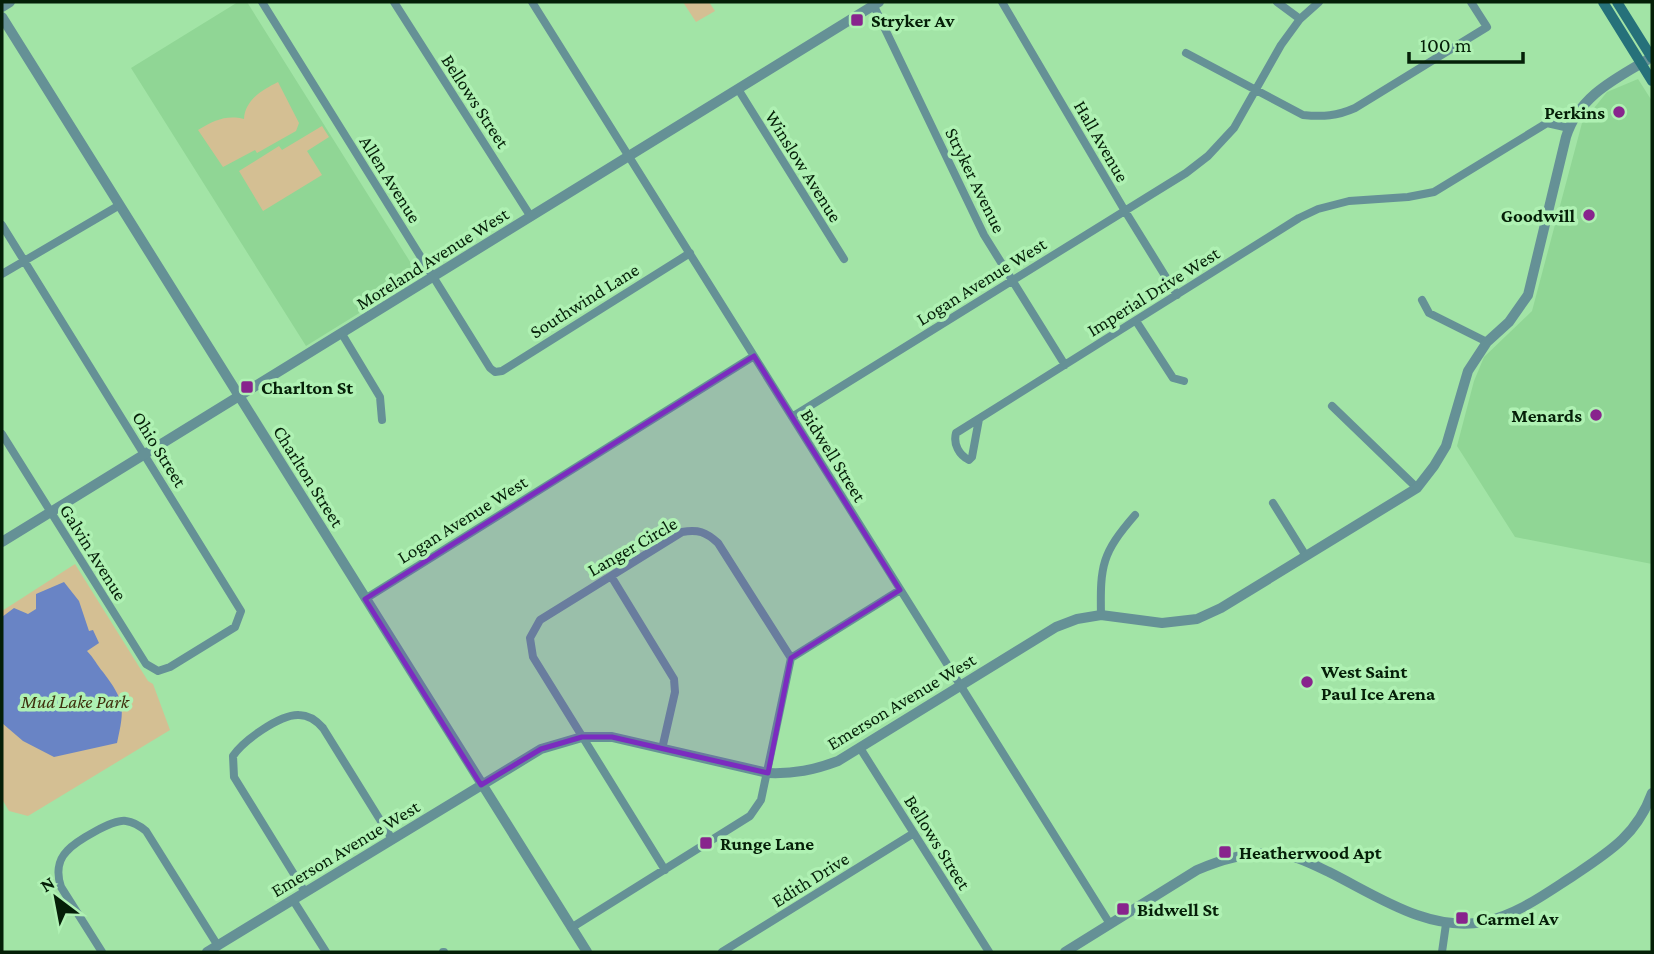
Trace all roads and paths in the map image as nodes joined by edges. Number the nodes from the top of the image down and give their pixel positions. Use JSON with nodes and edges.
{"nodes":[{"id":1,"x":10,"y":2,"type":"edge"},
{"id":2,"x":262,"y":2,"type":"edge"},
{"id":3,"x":394,"y":2,"type":"edge"},
{"id":4,"x":532,"y":2,"type":"edge"},
{"id":5,"x":1002,"y":2,"type":"edge"},
{"id":6,"x":1277,"y":2,"type":"edge"},
{"id":7,"x":1319,"y":2,"type":"edge"},
{"id":8,"x":1471,"y":2,"type":"edge"},
{"id":9,"x":1603,"y":2,"type":"edge"},
{"id":10,"x":1617,"y":2,"type":"edge"},
{"id":11,"x":875,"y":3,"type":"edge"},
{"id":12,"x":2,"y":6,"type":"edge"},
{"id":13,"x":2,"y":17,"type":"edge"},
{"id":14,"x":1300,"y":19,"type":"junction"},
{"id":15,"x":1186,"y":53,"type":"dead end"},
{"id":16,"x":1649,"y":59,"type":"edge"},
{"id":17,"x":1652,"y":80,"type":"edge"},
{"id":18,"x":738,"y":89,"type":"junction"},
{"id":19,"x":1256,"y":91,"type":"junction"},
{"id":20,"x":1569,"y":128,"type":"junction"},
{"id":21,"x":629,"y":156,"type":"junction"},
{"id":22,"x":118,"y":206,"type":"junction"},
{"id":23,"x":1125,"y":211,"type":"junction"},
{"id":24,"x":531,"y":217,"type":"junction"},
{"id":25,"x":2,"y":225,"type":"edge"},
{"id":26,"x":690,"y":253,"type":"junction"},
{"id":27,"x":844,"y":259,"type":"dead end"},
{"id":28,"x":24,"y":261,"type":"junction"},
{"id":29,"x":2,"y":274,"type":"edge"},
{"id":30,"x":434,"y":277,"type":"junction"},
{"id":31,"x":1012,"y":280,"type":"junction"},
{"id":32,"x":1177,"y":295,"type":"junction"},
{"id":33,"x":1422,"y":300,"type":"dead end"},
{"id":34,"x":1136,"y":321,"type":"junction"},
{"id":35,"x":342,"y":334,"type":"junction"},
{"id":36,"x":1487,"y":342,"type":"junction"},
{"id":37,"x":754,"y":356,"type":"junction"},
{"id":38,"x":1065,"y":365,"type":"junction"},
{"id":39,"x":495,"y":372,"type":"joint"},
{"id":40,"x":1184,"y":381,"type":"dead end"},
{"id":41,"x":239,"y":397,"type":"junction"},
{"id":42,"x":1332,"y":406,"type":"dead end"},
{"id":43,"x":792,"y":417,"type":"junction"},
{"id":44,"x":979,"y":419,"type":"junction"},
{"id":45,"x":382,"y":421,"type":"dead end"},
{"id":46,"x":2,"y":434,"type":"edge"},
{"id":47,"x":145,"y":455,"type":"junction"},
{"id":48,"x":1417,"y":488,"type":"junction"},
{"id":49,"x":1273,"y":503,"type":"dead end"},
{"id":50,"x":51,"y":512,"type":"junction"},
{"id":51,"x":1135,"y":515,"type":"dead end"},
{"id":52,"x":2,"y":542,"type":"edge"},
{"id":53,"x":1306,"y":556,"type":"junction"},
{"id":54,"x":611,"y":576,"type":"junction"},
{"id":55,"x":900,"y":590,"type":"junction"},
{"id":56,"x":365,"y":598,"type":"junction"},
{"id":57,"x":1101,"y":615,"type":"junction"},
{"id":58,"x":791,"y":659,"type":"junction"},
{"id":59,"x":170,"y":667,"type":"joint"},
{"id":60,"x":960,"y":685,"type":"junction"},
{"id":61,"x":582,"y":737,"type":"junction"},
{"id":62,"x":662,"y":748,"type":"junction"},
{"id":63,"x":860,"y":748,"type":"junction"},
{"id":64,"x":768,"y":773,"type":"junction"},
{"id":65,"x":481,"y":785,"type":"junction"},
{"id":66,"x":1652,"y":793,"type":"edge"},
{"id":67,"x":1650,"y":807,"type":"edge"},
{"id":68,"x":914,"y":833,"type":"junction"},
{"id":69,"x":392,"y":839,"type":"junction"},
{"id":70,"x":665,"y":870,"type":"junction"},
{"id":71,"x":305,"y":892,"type":"junction"},
{"id":72,"x":293,"y":900,"type":"junction"},
{"id":73,"x":1110,"y":924,"type":"junction"},
{"id":74,"x":1446,"y":924,"type":"junction"},
{"id":75,"x":571,"y":928,"type":"junction"},
{"id":76,"x":218,"y":946,"type":"junction"},
{"id":77,"x":102,"y":952,"type":"edge"},
{"id":78,"x":207,"y":952,"type":"edge"},
{"id":79,"x":326,"y":952,"type":"edge"},
{"id":80,"x":587,"y":952,"type":"edge"},
{"id":81,"x":722,"y":952,"type":"edge"},
{"id":82,"x":989,"y":952,"type":"edge"},
{"id":83,"x":1065,"y":952,"type":"edge"},
{"id":84,"x":1442,"y":952,"type":"edge"}],
"edges":[{"from":1,"to":12,"type":"street"},
{"from":2,"to":30,"type":"street","name":"Allen Avenue"},
{"from":3,"to":24,"type":"street","name":"Bellows Street"},
{"from":4,"to":21,"type":"street","name":"Bidwell Street"},
{"from":5,"to":23,"type":"street","name":"Hall Avenue"},
{"from":6,"to":14,"type":"street"},
{"from":7,"to":14,"type":"street","name":"Logan Avenue West"},
{"from":8,"to":19,"type":"street"},
{"from":9,"to":16,"type":"main road"},
{"from":10,"to":16,"type":"main road"},
{"from":11,"to":18,"type":"street","name":"Moreland Avenue West"},
{"from":11,"to":31,"type":"street","name":"Stryker Avenue"},
{"from":13,"to":22,"type":"street","name":"Charlton Street"},
{"from":14,"to":19,"type":"street","name":"Logan Avenue West"},
{"from":15,"to":19,"type":"street"},
{"from":16,"to":17,"type":"main road"},
{"from":16,"to":20,"type":"street"},
{"from":18,"to":21,"type":"street","name":"Moreland Avenue West"},
{"from":18,"to":27,"type":"street","name":"Winslow Avenue"},
{"from":19,"to":23,"type":"street","name":"Logan Avenue West"},
{"from":20,"to":32,"type":"street","name":"Imperial Drive West"},
{"from":20,"to":36,"type":"street"},
{"from":21,"to":24,"type":"street","name":"Moreland Avenue West"},
{"from":21,"to":26,"type":"street","name":"Bidwell Street"},
{"from":22,"to":28,"type":"street"},
{"from":22,"to":41,"type":"street","name":"Charlton Street"},
{"from":23,"to":31,"type":"street","name":"Logan Avenue West"},
{"from":23,"to":32,"type":"street","name":"Hall Avenue"},
{"from":24,"to":30,"type":"street","name":"Moreland Avenue West"},
{"from":25,"to":28,"type":"street","name":"Ohio Street"},
{"from":26,"to":37,"type":"street","name":"Bidwell Street"},
{"from":26,"to":39,"type":"street","name":"Southwind Lane"},
{"from":28,"to":29,"type":"street"},
{"from":28,"to":47,"type":"street","name":"Ohio Street"},
{"from":30,"to":35,"type":"street","name":"Moreland Avenue West"},
{"from":30,"to":39,"type":"street","name":"Allen Avenue"},
{"from":31,"to":38,"type":"street","name":"Stryker Avenue"},
{"from":31,"to":43,"type":"street","name":"Logan Avenue West"},
{"from":32,"to":34,"type":"street","name":"Imperial Drive West"},
{"from":33,"to":36,"type":"street"},
{"from":34,"to":38,"type":"street","name":"Imperial Drive West"},
{"from":34,"to":40,"type":"street"},
{"from":35,"to":41,"type":"street","name":"Moreland Avenue West"},
{"from":35,"to":45,"type":"street"},
{"from":36,"to":48,"type":"street"},
{"from":37,"to":43,"type":"street","name":"Bidwell Street"},
{"from":37,"to":56,"type":"street","name":"Logan Avenue West"},
{"from":38,"to":44,"type":"street","name":"Imperial Drive West"},
{"from":41,"to":47,"type":"street","name":"Moreland Avenue West"},
{"from":41,"to":56,"type":"street","name":"Charlton Street"},
{"from":42,"to":48,"type":"street"},
{"from":43,"to":55,"type":"street","name":"Bidwell Street"},
{"from":44,"to":44,"type":"street","name":"Imperial Drive West"},
{"from":46,"to":50,"type":"street","name":"Galvin Avenue"},
{"from":47,"to":50,"type":"street","name":"Moreland Avenue West"},
{"from":47,"to":59,"type":"street","name":"Ohio Street"},
{"from":48,"to":53,"type":"street","name":"Emerson Avenue West"},
{"from":49,"to":53,"type":"street"},
{"from":50,"to":52,"type":"street","name":"Moreland Avenue West"},
{"from":50,"to":59,"type":"street","name":"Galvin Avenue"},
{"from":51,"to":57,"type":"street"},
{"from":53,"to":57,"type":"street","name":"Emerson Avenue West"},
{"from":54,"to":58,"type":"street","name":"Langer Circle"},
{"from":54,"to":61,"type":"street","name":"Langer Circle"},
{"from":54,"to":62,"type":"street"},
{"from":55,"to":58,"type":"street"},
{"from":55,"to":60,"type":"street","name":"Bidwell Street"},
{"from":56,"to":65,"type":"street","name":"Charlton Street"},
{"from":57,"to":60,"type":"street","name":"Emerson Avenue West"},
{"from":58,"to":64,"type":"street"},
{"from":60,"to":63,"type":"street","name":"Emerson Avenue West"},
{"from":60,"to":73,"type":"street","name":"Bidwell Street"},
{"from":61,"to":62,"type":"street","name":"Emerson Avenue West"},
{"from":61,"to":65,"type":"street","name":"Emerson Avenue West"},
{"from":61,"to":70,"type":"street","name":"Langer Circle"},
{"from":62,"to":64,"type":"street","name":"Emerson Avenue West"},
{"from":63,"to":64,"type":"street","name":"Emerson Avenue West"},
{"from":63,"to":68,"type":"street","name":"Bellows Street"},
{"from":64,"to":70,"type":"street"},
{"from":65,"to":69,"type":"street","name":"Emerson Avenue West"},
{"from":65,"to":75,"type":"street","name":"Charlton Street"},
{"from":66,"to":67,"type":"street"},
{"from":67,"to":74,"type":"street"},
{"from":68,"to":81,"type":"street","name":"Edith Drive"},
{"from":68,"to":82,"type":"street","name":"Bellows Street"},
{"from":69,"to":71,"type":"street","name":"Emerson Avenue West"},
{"from":69,"to":71,"type":"street"},
{"from":70,"to":75,"type":"street"},
{"from":71,"to":72,"type":"street","name":"Emerson Avenue West"},
{"from":72,"to":76,"type":"street","name":"Emerson Avenue West"},
{"from":72,"to":79,"type":"street"},
{"from":73,"to":74,"type":"street"},
{"from":73,"to":83,"type":"street"},
{"from":74,"to":84,"type":"street"},
{"from":75,"to":80,"type":"street","name":"Charlton Street"},
{"from":76,"to":77,"type":"street"},
{"from":76,"to":78,"type":"street","name":"Emerson Avenue West"}]}
